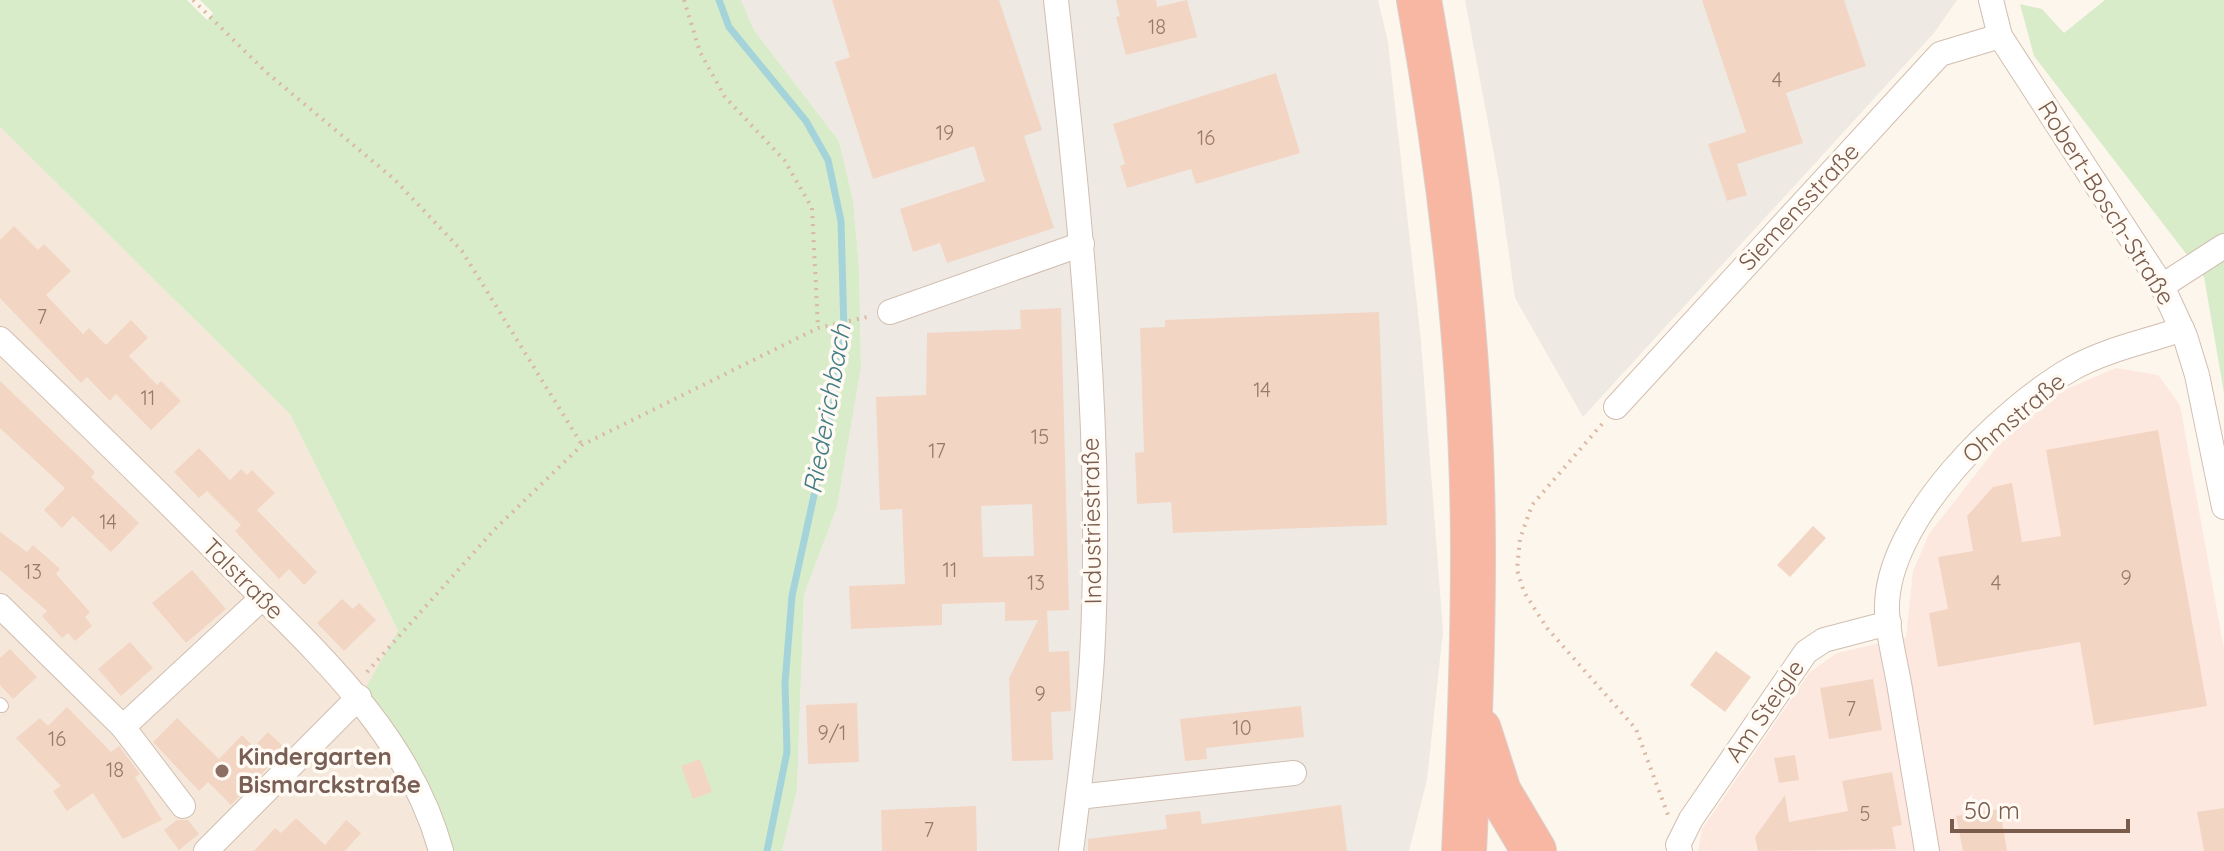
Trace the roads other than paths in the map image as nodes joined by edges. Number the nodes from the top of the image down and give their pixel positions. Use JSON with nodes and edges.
{"nodes":[{"id":1,"x":1056,"y":0,"type":"edge"},
{"id":2,"x":1419,"y":0,"type":"edge"},
{"id":3,"x":1994,"y":2,"type":"edge"},
{"id":4,"x":2000,"y":36,"type":"junction"},
{"id":5,"x":1082,"y":244,"type":"junction"},
{"id":6,"x":2224,"y":246,"type":"edge"},
{"id":7,"x":2162,"y":286,"type":"junction"},
{"id":8,"x":890,"y":312,"type":"dead end"},
{"id":9,"x":2182,"y":329,"type":"junction"},
{"id":10,"x":0,"y":339,"type":"edge"},
{"id":11,"x":1616,"y":407,"type":"road end"},
{"id":12,"x":2224,"y":507,"type":"edge"},
{"id":13,"x":262,"y":598,"type":"junction"},
{"id":14,"x":1,"y":609,"type":"edge"},
{"id":15,"x":1889,"y":623,"type":"junction"},
{"id":16,"x":355,"y":693,"type":"junction"},
{"id":17,"x":1470,"y":724,"type":"junction"},
{"id":18,"x":123,"y":727,"type":"junction"},
{"id":19,"x":1294,"y":773,"type":"dead end"},
{"id":20,"x":1078,"y":797,"type":"junction"},
{"id":21,"x":183,"y":806,"type":"dead end"},
{"id":22,"x":1679,"y":848,"type":"edge"},
{"id":23,"x":206,"y":851,"type":"edge"},
{"id":24,"x":441,"y":851,"type":"edge"},
{"id":25,"x":1071,"y":851,"type":"edge"},
{"id":26,"x":1438,"y":851,"type":"edge"},
{"id":27,"x":1464,"y":851,"type":"edge"},
{"id":28,"x":1534,"y":851,"type":"edge"},
{"id":29,"x":1927,"y":851,"type":"edge"}],
"edges":[{"from":1,"to":5,"type":"street","name":"Industriestraße"},
{"from":2,"to":17,"type":"highway"},
{"from":3,"to":4,"type":"street","name":"Robert-Bosch-Straße"},
{"from":4,"to":7,"type":"street","name":"Robert-Bosch-Straße"},
{"from":4,"to":11,"type":"street","name":"Siemensstraße"},
{"from":5,"to":8,"type":"street"},
{"from":5,"to":20,"type":"street","name":"Industriestraße"},
{"from":6,"to":7,"type":"street"},
{"from":7,"to":9,"type":"street","name":"Robert-Bosch-Straße"},
{"from":9,"to":12,"type":"street","name":"Robert-Bosch-Straße"},
{"from":9,"to":15,"type":"street","name":"Ohmstraße"},
{"from":10,"to":13,"type":"street","name":"Talstraße"},
{"from":13,"to":16,"type":"street","name":"Talstraße"},
{"from":13,"to":18,"type":"street"},
{"from":14,"to":18,"type":"street"},
{"from":15,"to":22,"type":"street","name":"Am Steigle"},
{"from":15,"to":29,"type":"street","name":"Ohmstraße"},
{"from":16,"to":23,"type":"street"},
{"from":16,"to":24,"type":"street","name":"Talstraße"},
{"from":17,"to":26,"type":"highway"},
{"from":17,"to":27,"type":"highway"},
{"from":17,"to":28,"type":"highway"},
{"from":18,"to":21,"type":"street"},
{"from":19,"to":20,"type":"street"},
{"from":20,"to":25,"type":"street","name":"Industriestraße"}]}
